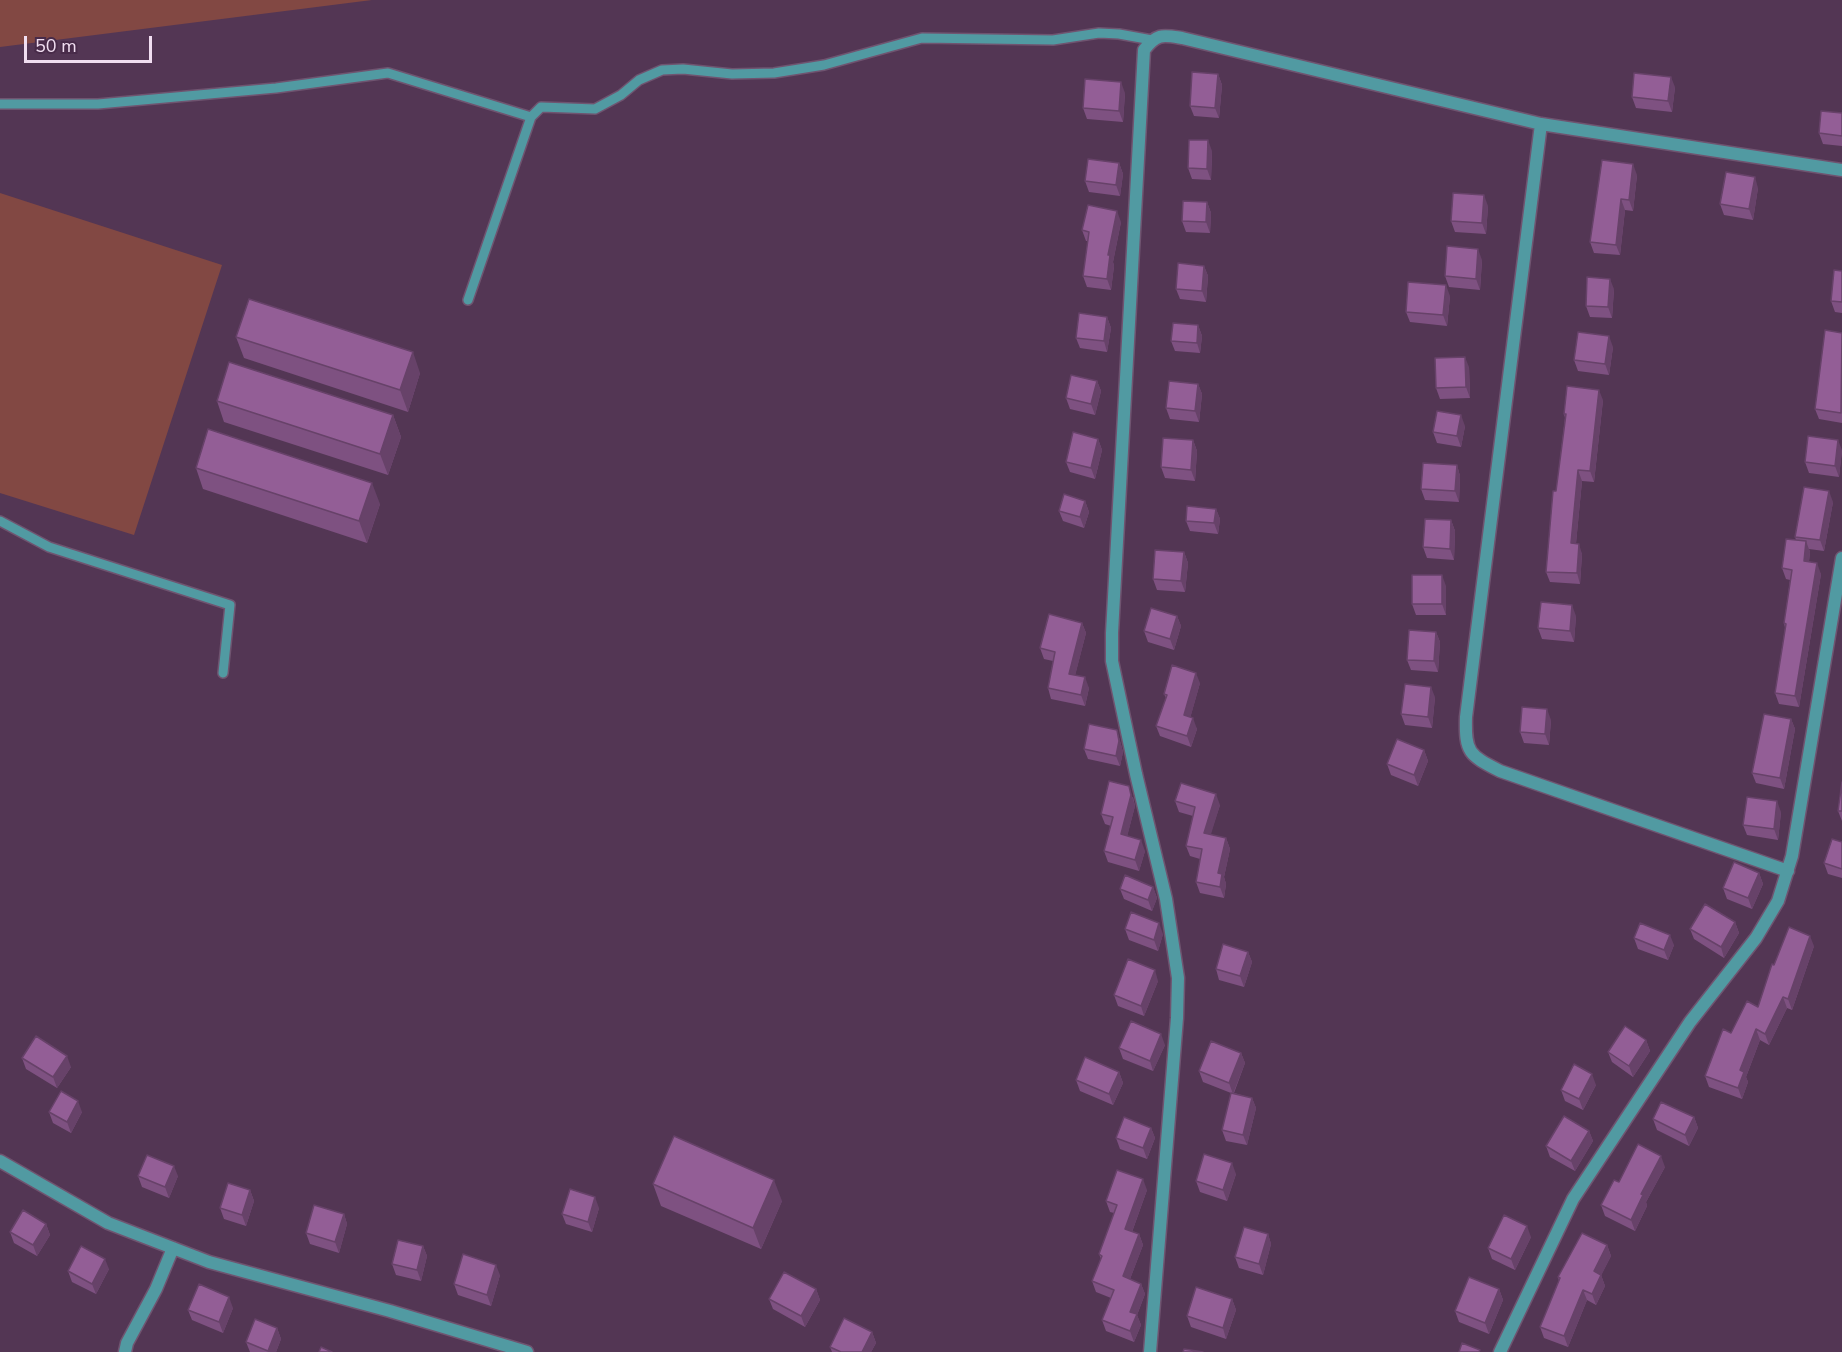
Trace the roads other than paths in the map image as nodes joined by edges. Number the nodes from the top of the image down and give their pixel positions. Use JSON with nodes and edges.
{"nodes":[{"id":1,"x":1152,"y":40,"type":"junction"},
{"id":2,"x":0,"y":104,"type":"edge"},
{"id":3,"x":531,"y":117,"type":"junction"},
{"id":4,"x":1541,"y":124,"type":"junction"},
{"id":5,"x":1842,"y":170,"type":"edge"},
{"id":6,"x":468,"y":300,"type":"dead end"},
{"id":7,"x":0,"y":521,"type":"edge"},
{"id":8,"x":1842,"y":558,"type":"edge"},
{"id":9,"x":223,"y":673,"type":"dead end"},
{"id":10,"x":1788,"y":871,"type":"junction"},
{"id":11,"x":0,"y":1161,"type":"edge"},
{"id":12,"x":173,"y":1248,"type":"junction"},
{"id":13,"x":125,"y":1352,"type":"edge"},
{"id":14,"x":528,"y":1352,"type":"edge"},
{"id":15,"x":1150,"y":1352,"type":"edge"},
{"id":16,"x":1500,"y":1352,"type":"edge"}],
"edges":[{"from":1,"to":3,"type":"lane"},
{"from":1,"to":4,"type":"street"},
{"from":1,"to":15,"type":"street"},
{"from":2,"to":3,"type":"lane"},
{"from":3,"to":6,"type":"lane"},
{"from":4,"to":5,"type":"street"},
{"from":4,"to":10,"type":"street"},
{"from":7,"to":9,"type":"lane"},
{"from":8,"to":10,"type":"street"},
{"from":10,"to":16,"type":"street"},
{"from":11,"to":12,"type":"street"},
{"from":12,"to":13,"type":"street"},
{"from":12,"to":14,"type":"street"}]}
